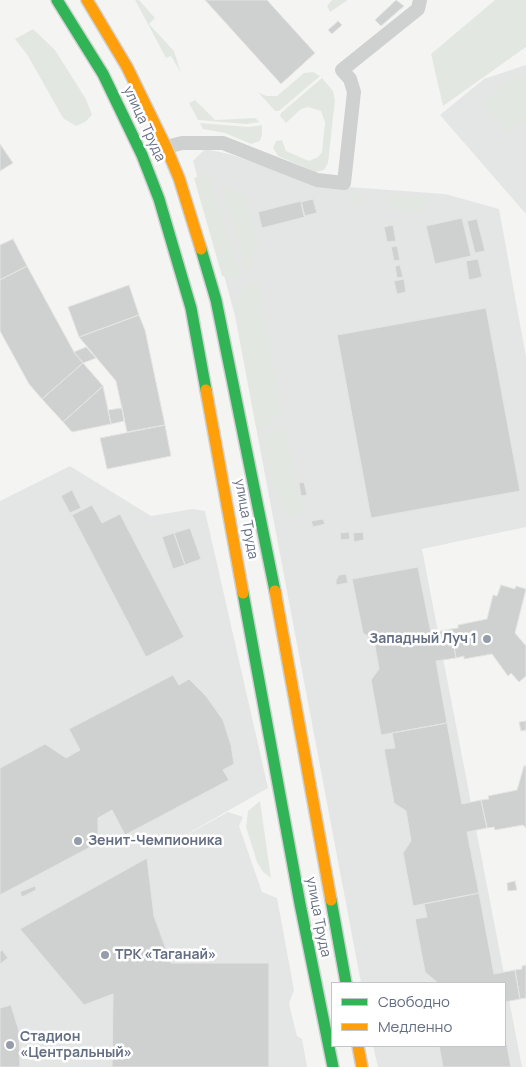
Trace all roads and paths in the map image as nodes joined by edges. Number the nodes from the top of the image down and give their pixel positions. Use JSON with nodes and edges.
{"nodes":[{"id":1,"x":57,"y":0,"type":"edge"},
{"id":2,"x":87,"y":0,"type":"edge"},
{"id":3,"x":420,"y":0,"type":"edge"},
{"id":4,"x":154,"y":151,"type":"junction"},
{"id":5,"x":280,"y":621,"type":"junction"},
{"id":6,"x":258,"y":625,"type":"junction"},
{"id":7,"x":346,"y":982,"type":"edge"},
{"id":8,"x":358,"y":1047,"type":"edge"},
{"id":9,"x":333,"y":1067,"type":"edge"},
{"id":10,"x":362,"y":1067,"type":"edge"}],
"edges":[{"from":1,"to":4,"type":"main road","name":"улица Труда"},
{"from":2,"to":4,"type":"main road","name":"улица Труда"},
{"from":3,"to":4,"type":"street"},
{"from":4,"to":5,"type":"main road","name":"улица Труда"},
{"from":4,"to":6,"type":"main road","name":"улица Труда"},
{"from":5,"to":6,"type":"main road"},
{"from":5,"to":7,"type":"main road","name":"улица Труда"},
{"from":6,"to":9,"type":"main road","name":"улица Труда"},
{"from":8,"to":10,"type":"main road"}]}
